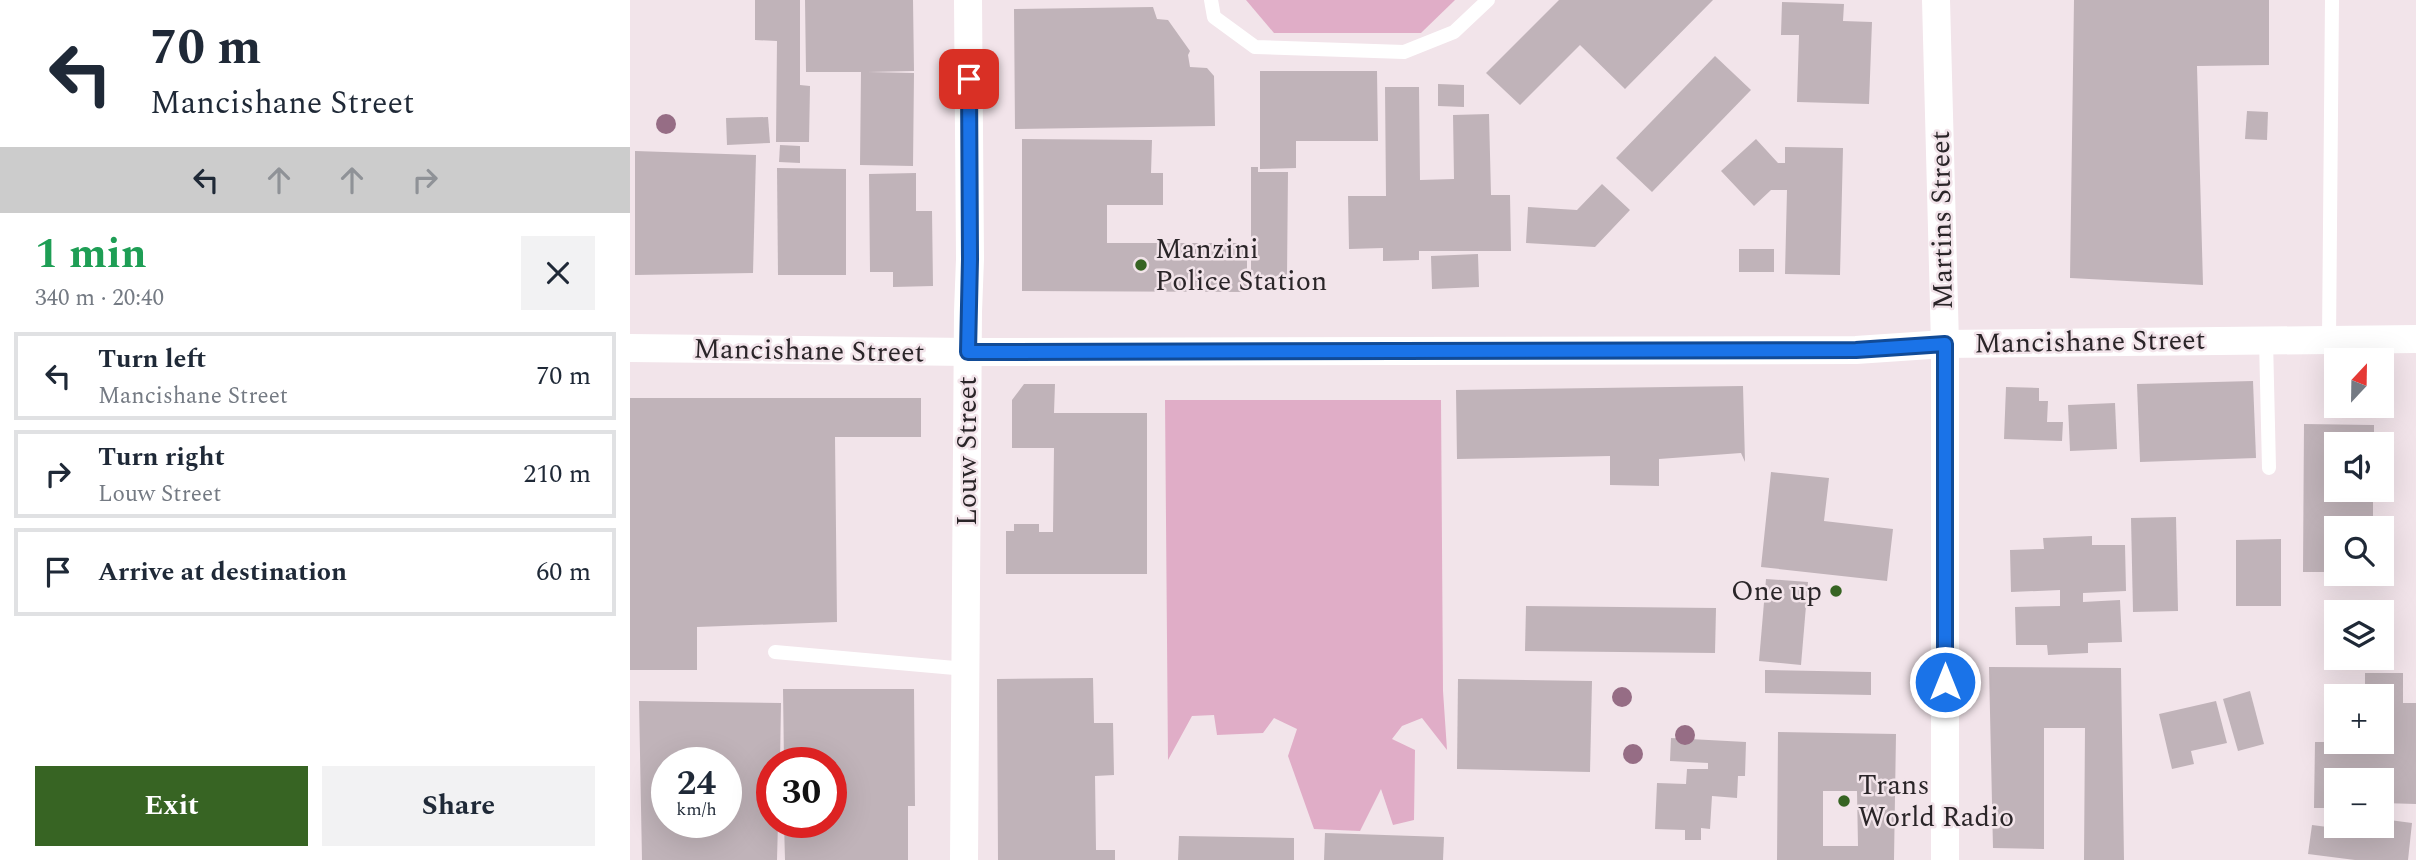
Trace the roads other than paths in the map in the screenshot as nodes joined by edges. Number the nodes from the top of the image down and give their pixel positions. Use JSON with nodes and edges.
{"nodes":[{"id":1,"x":968,"y":0,"type":"edge"},
{"id":2,"x":1211,"y":0,"type":"edge"},
{"id":3,"x":1488,"y":0,"type":"edge"},
{"id":4,"x":1936,"y":0,"type":"edge"},
{"id":5,"x":2332,"y":0,"type":"edge"},
{"id":6,"x":2416,"y":339,"type":"edge"},
{"id":7,"x":2329,"y":340,"type":"junction"},
{"id":8,"x":2266,"y":341,"type":"junction"},
{"id":9,"x":1945,"y":344,"type":"junction"},
{"id":10,"x":630,"y":348,"type":"edge"},
{"id":11,"x":968,"y":352,"type":"junction"},
{"id":12,"x":2269,"y":468,"type":"dead end"},
{"id":13,"x":775,"y":652,"type":"dead end"},
{"id":14,"x":966,"y":668,"type":"junction"},
{"id":15,"x":964,"y":860,"type":"edge"},
{"id":16,"x":1945,"y":860,"type":"edge"}],
"edges":[{"from":1,"to":11,"type":"street","name":"Louw Street"},
{"from":2,"to":3,"type":"lane"},
{"from":4,"to":9,"type":"street","name":"Martins Street"},
{"from":5,"to":7,"type":"lane"},
{"from":6,"to":7,"type":"street","name":"Mancishane Street"},
{"from":7,"to":8,"type":"street","name":"Mancishane Street"},
{"from":8,"to":9,"type":"street","name":"Mancishane Street"},
{"from":8,"to":12,"type":"lane"},
{"from":9,"to":11,"type":"street","name":"Mancishane Street"},
{"from":9,"to":16,"type":"street","name":"Martins Street"},
{"from":10,"to":11,"type":"street","name":"Mancishane Street"},
{"from":11,"to":14,"type":"street","name":"Louw Street"},
{"from":13,"to":14,"type":"lane"},
{"from":14,"to":15,"type":"street","name":"Louw Street"}]}
